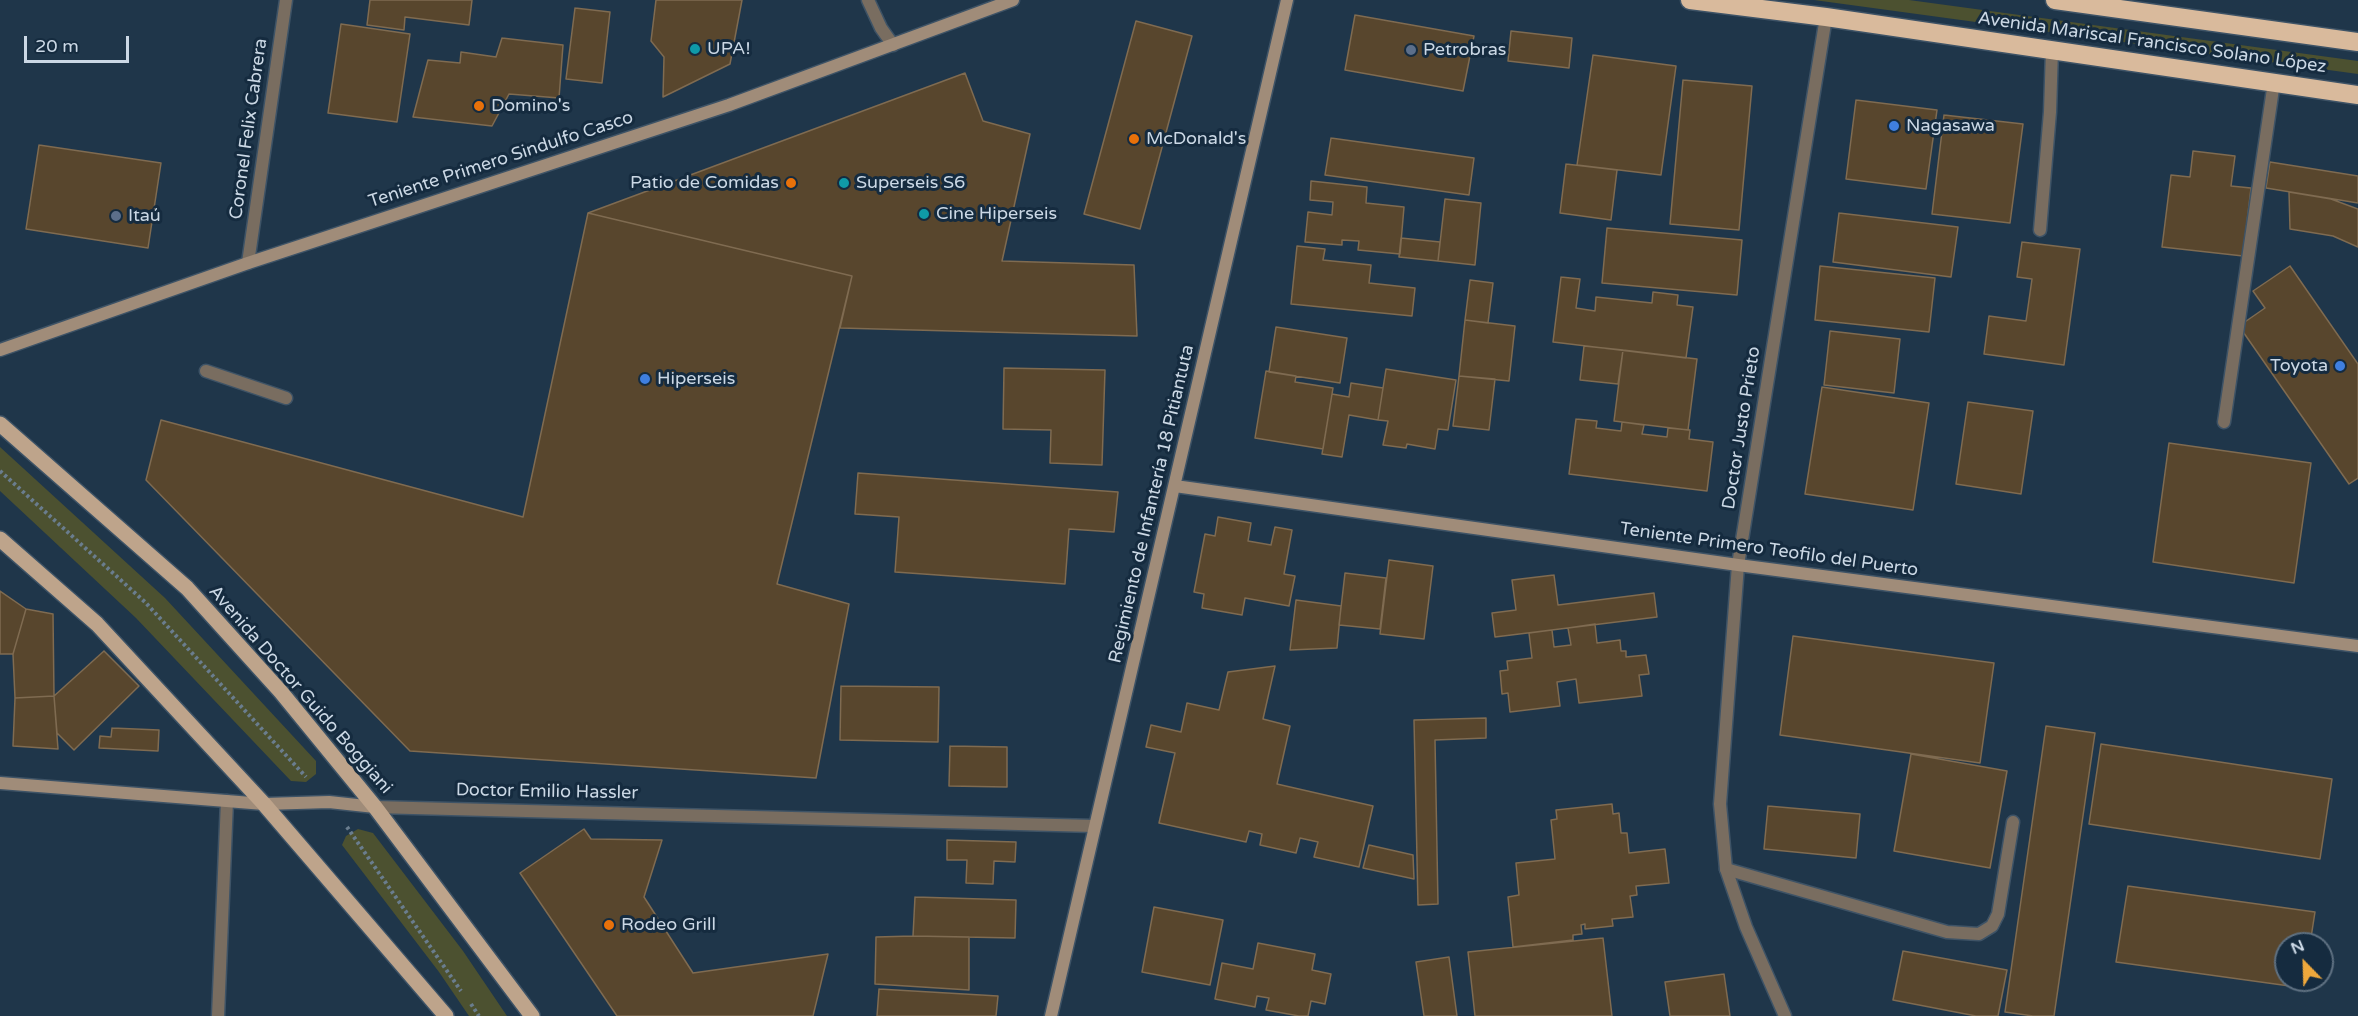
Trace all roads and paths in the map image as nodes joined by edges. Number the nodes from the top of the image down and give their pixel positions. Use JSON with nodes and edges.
{"nodes":[{"id":1,"x":286,"y":0,"type":"edge"},
{"id":2,"x":868,"y":0,"type":"edge"},
{"id":3,"x":1013,"y":0,"type":"edge"},
{"id":4,"x":1287,"y":0,"type":"edge"},
{"id":5,"x":1690,"y":0,"type":"edge"},
{"id":6,"x":2055,"y":0,"type":"edge"},
{"id":7,"x":1826,"y":17,"type":"junction"},
{"id":8,"x":2358,"y":42,"type":"edge"},
{"id":9,"x":894,"y":45,"type":"junction"},
{"id":10,"x":2052,"y":50,"type":"junction"},
{"id":11,"x":2274,"y":82,"type":"junction"},
{"id":12,"x":2358,"y":95,"type":"edge"},
{"id":13,"x":2040,"y":230,"type":"dead end"},
{"id":14,"x":248,"y":263,"type":"junction"},
{"id":15,"x":0,"y":350,"type":"edge"},
{"id":16,"x":206,"y":371,"type":"dead end"},
{"id":17,"x":286,"y":398,"type":"dead end"},
{"id":18,"x":2224,"y":422,"type":"dead end"},
{"id":19,"x":0,"y":424,"type":"edge"},
{"id":20,"x":0,"y":471,"type":"edge"},
{"id":21,"x":1175,"y":486,"type":"junction"},
{"id":22,"x":0,"y":539,"type":"edge"},
{"id":23,"x":1738,"y":565,"type":"junction"},
{"id":24,"x":2358,"y":646,"type":"edge"},
{"id":25,"x":0,"y":783,"type":"edge"},
{"id":26,"x":227,"y":801,"type":"junction"},
{"id":27,"x":329,"y":802,"type":"junction"},
{"id":28,"x":264,"y":804,"type":"junction"},
{"id":29,"x":375,"y":807,"type":"junction"},
{"id":30,"x":2013,"y":822,"type":"dead end"},
{"id":31,"x":1094,"y":826,"type":"junction"},
{"id":32,"x":1726,"y":869,"type":"junction"},
{"id":33,"x":218,"y":1016,"type":"edge"},
{"id":34,"x":446,"y":1016,"type":"edge"},
{"id":35,"x":479,"y":1016,"type":"edge"},
{"id":36,"x":532,"y":1016,"type":"edge"},
{"id":37,"x":1051,"y":1016,"type":"edge"},
{"id":38,"x":1785,"y":1016,"type":"edge"}],
"edges":[{"from":1,"to":14,"type":"street","name":"Coronel Felix Cabrera"},
{"from":2,"to":9,"type":"street"},
{"from":3,"to":9,"type":"street","name":"Teniente Primero Sindulfo Casco"},
{"from":4,"to":21,"type":"street","name":"Regimiento de Infantería 18 Pitiantuta"},
{"from":5,"to":7,"type":"highway","name":"Avenida Mariscal Francisco Solano López"},
{"from":6,"to":8,"type":"highway","name":"Avenida Mariscal Francisco Solano López"},
{"from":7,"to":10,"type":"highway","name":"Avenida Mariscal Francisco Solano López"},
{"from":7,"to":23,"type":"street","name":"Doctor Justo Prieto"},
{"from":9,"to":14,"type":"street","name":"Teniente Primero Sindulfo Casco"},
{"from":10,"to":11,"type":"highway","name":"Avenida Mariscal Francisco Solano López"},
{"from":10,"to":13,"type":"street"},
{"from":11,"to":12,"type":"highway","name":"Avenida Mariscal Francisco Solano López"},
{"from":11,"to":18,"type":"street"},
{"from":14,"to":15,"type":"street","name":"Teniente Primero Sindulfo Casco"},
{"from":16,"to":17,"type":"street"},
{"from":19,"to":29,"type":"main road","name":"Avenida Doctor Guido Boggiani"},
{"from":20,"to":27,"type":"path"},
{"from":21,"to":23,"type":"street","name":"Teniente Primero Teofilo del Puerto"},
{"from":21,"to":31,"type":"street","name":"Regimiento de Infantería 18 Pitiantuta"},
{"from":22,"to":28,"type":"main road"},
{"from":23,"to":24,"type":"street","name":"Teniente Primero Teofilo del Puerto"},
{"from":23,"to":32,"type":"street","name":"Doctor Justo Prieto"},
{"from":25,"to":26,"type":"street","name":"Doctor Emilio Hassler"},
{"from":26,"to":28,"type":"street","name":"Doctor Emilio Hassler"},
{"from":26,"to":33,"type":"street"},
{"from":27,"to":28,"type":"street","name":"Doctor Emilio Hassler"},
{"from":27,"to":29,"type":"street","name":"Doctor Emilio Hassler"},
{"from":27,"to":35,"type":"path"},
{"from":28,"to":34,"type":"main road"},
{"from":29,"to":31,"type":"street","name":"Doctor Emilio Hassler"},
{"from":29,"to":36,"type":"main road","name":"Avenida Doctor Guido Boggiani"},
{"from":30,"to":32,"type":"street"},
{"from":31,"to":37,"type":"street","name":"Regimiento de Infantería 18 Pitiantuta"},
{"from":32,"to":38,"type":"street","name":"Doctor Justo Prieto"}]}
